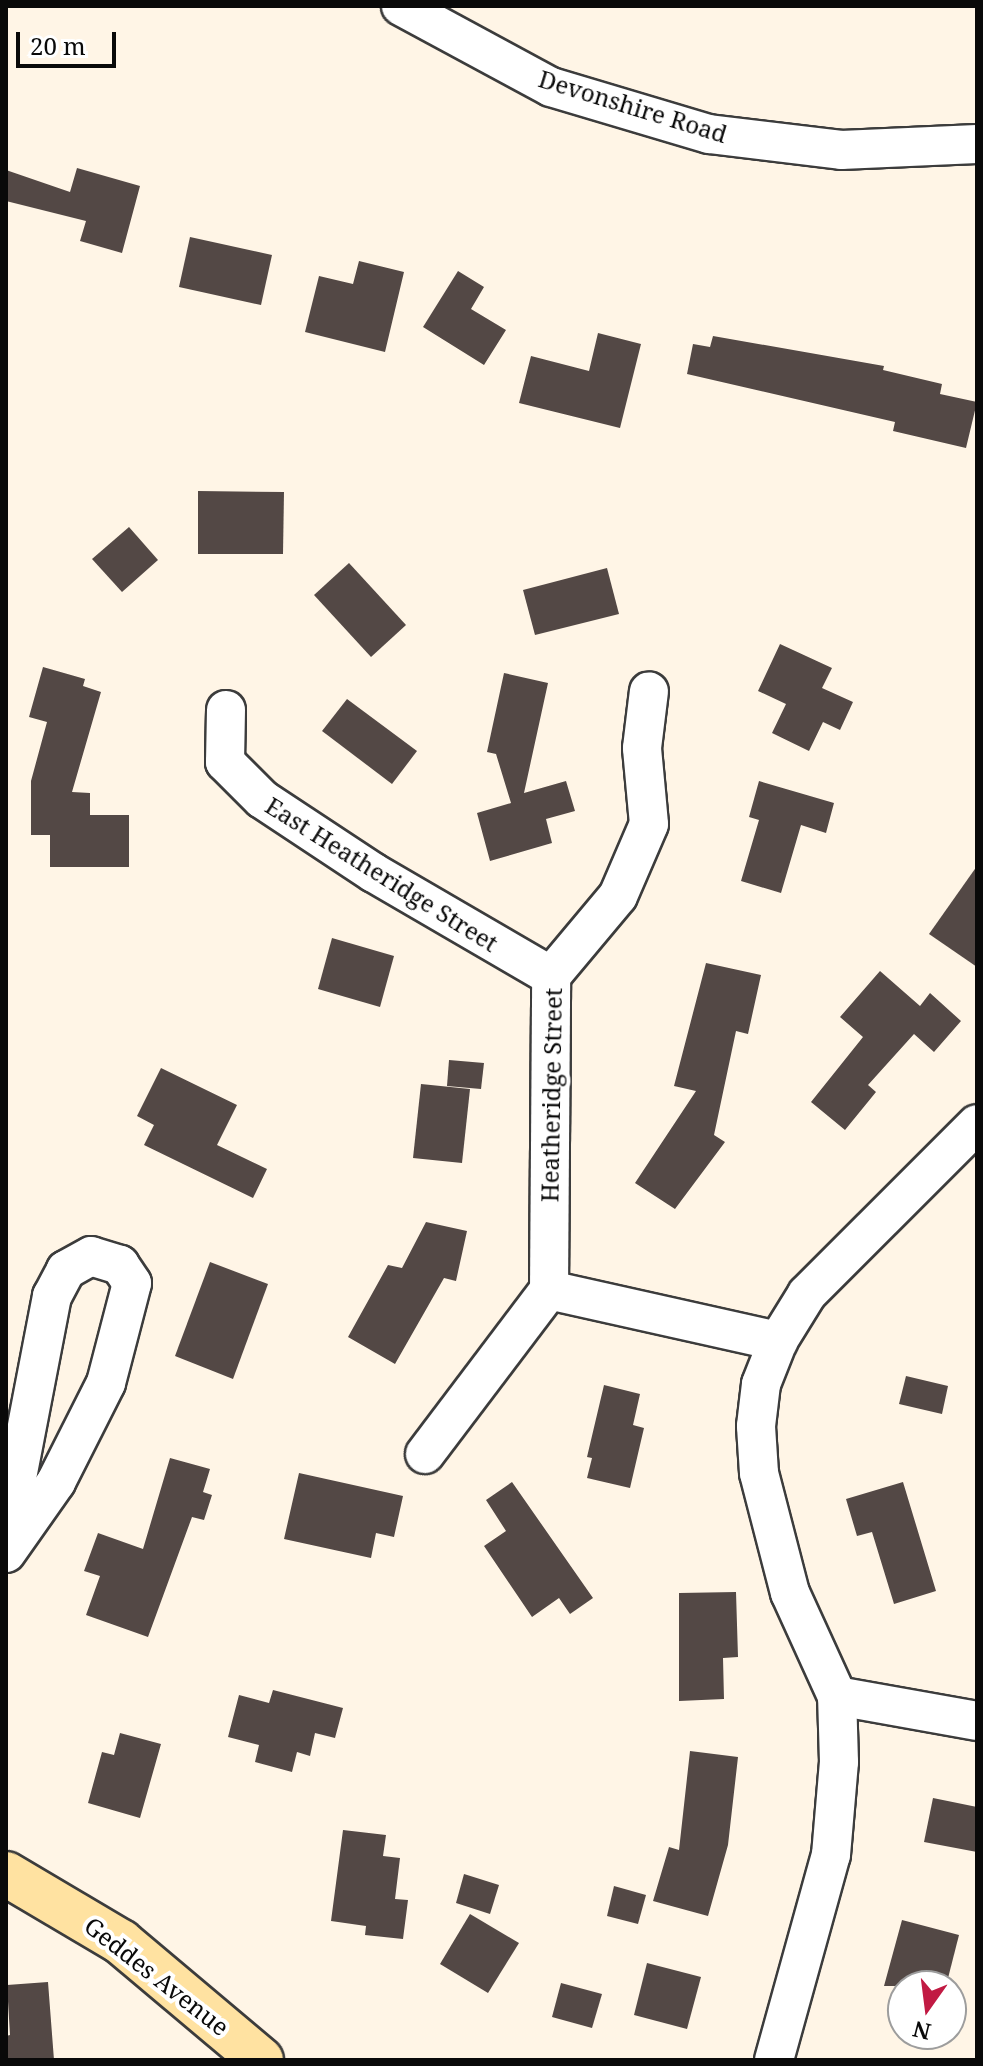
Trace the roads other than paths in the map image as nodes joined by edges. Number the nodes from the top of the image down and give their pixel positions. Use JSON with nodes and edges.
{"nodes":[{"id":1,"x":401,"y":6,"type":"edge"},
{"id":2,"x":977,"y":144,"type":"edge"},
{"id":3,"x":649,"y":691,"type":"dead end"},
{"id":4,"x":226,"y":710,"type":"dead end"},
{"id":5,"x":551,"y":976,"type":"junction"},
{"id":6,"x":977,"y":1124,"type":"edge"},
{"id":7,"x":549,"y":1290,"type":"junction"},
{"id":8,"x":778,"y":1341,"type":"junction"},
{"id":9,"x":425,"y":1454,"type":"dead end"},
{"id":10,"x":8,"y":1549,"type":"edge"},
{"id":11,"x":837,"y":1696,"type":"junction"},
{"id":12,"x":977,"y":1721,"type":"edge"},
{"id":13,"x":6,"y":1874,"type":"edge"},
{"id":14,"x":261,"y":2060,"type":"edge"},
{"id":15,"x":774,"y":2060,"type":"edge"}],
"edges":[{"from":1,"to":2,"type":"street","name":"Devonshire Road"},
{"from":3,"to":5,"type":"street","name":"Heatheridge Street"},
{"from":4,"to":5,"type":"street","name":"East Heatheridge Street"},
{"from":5,"to":7,"type":"street","name":"Heatheridge Street"},
{"from":6,"to":8,"type":"street"},
{"from":7,"to":8,"type":"street"},
{"from":7,"to":9,"type":"street"},
{"from":8,"to":11,"type":"street"},
{"from":10,"to":10,"type":"street"},
{"from":11,"to":12,"type":"street"},
{"from":11,"to":15,"type":"street"},
{"from":13,"to":14,"type":"main road","name":"Geddes Avenue"}]}
